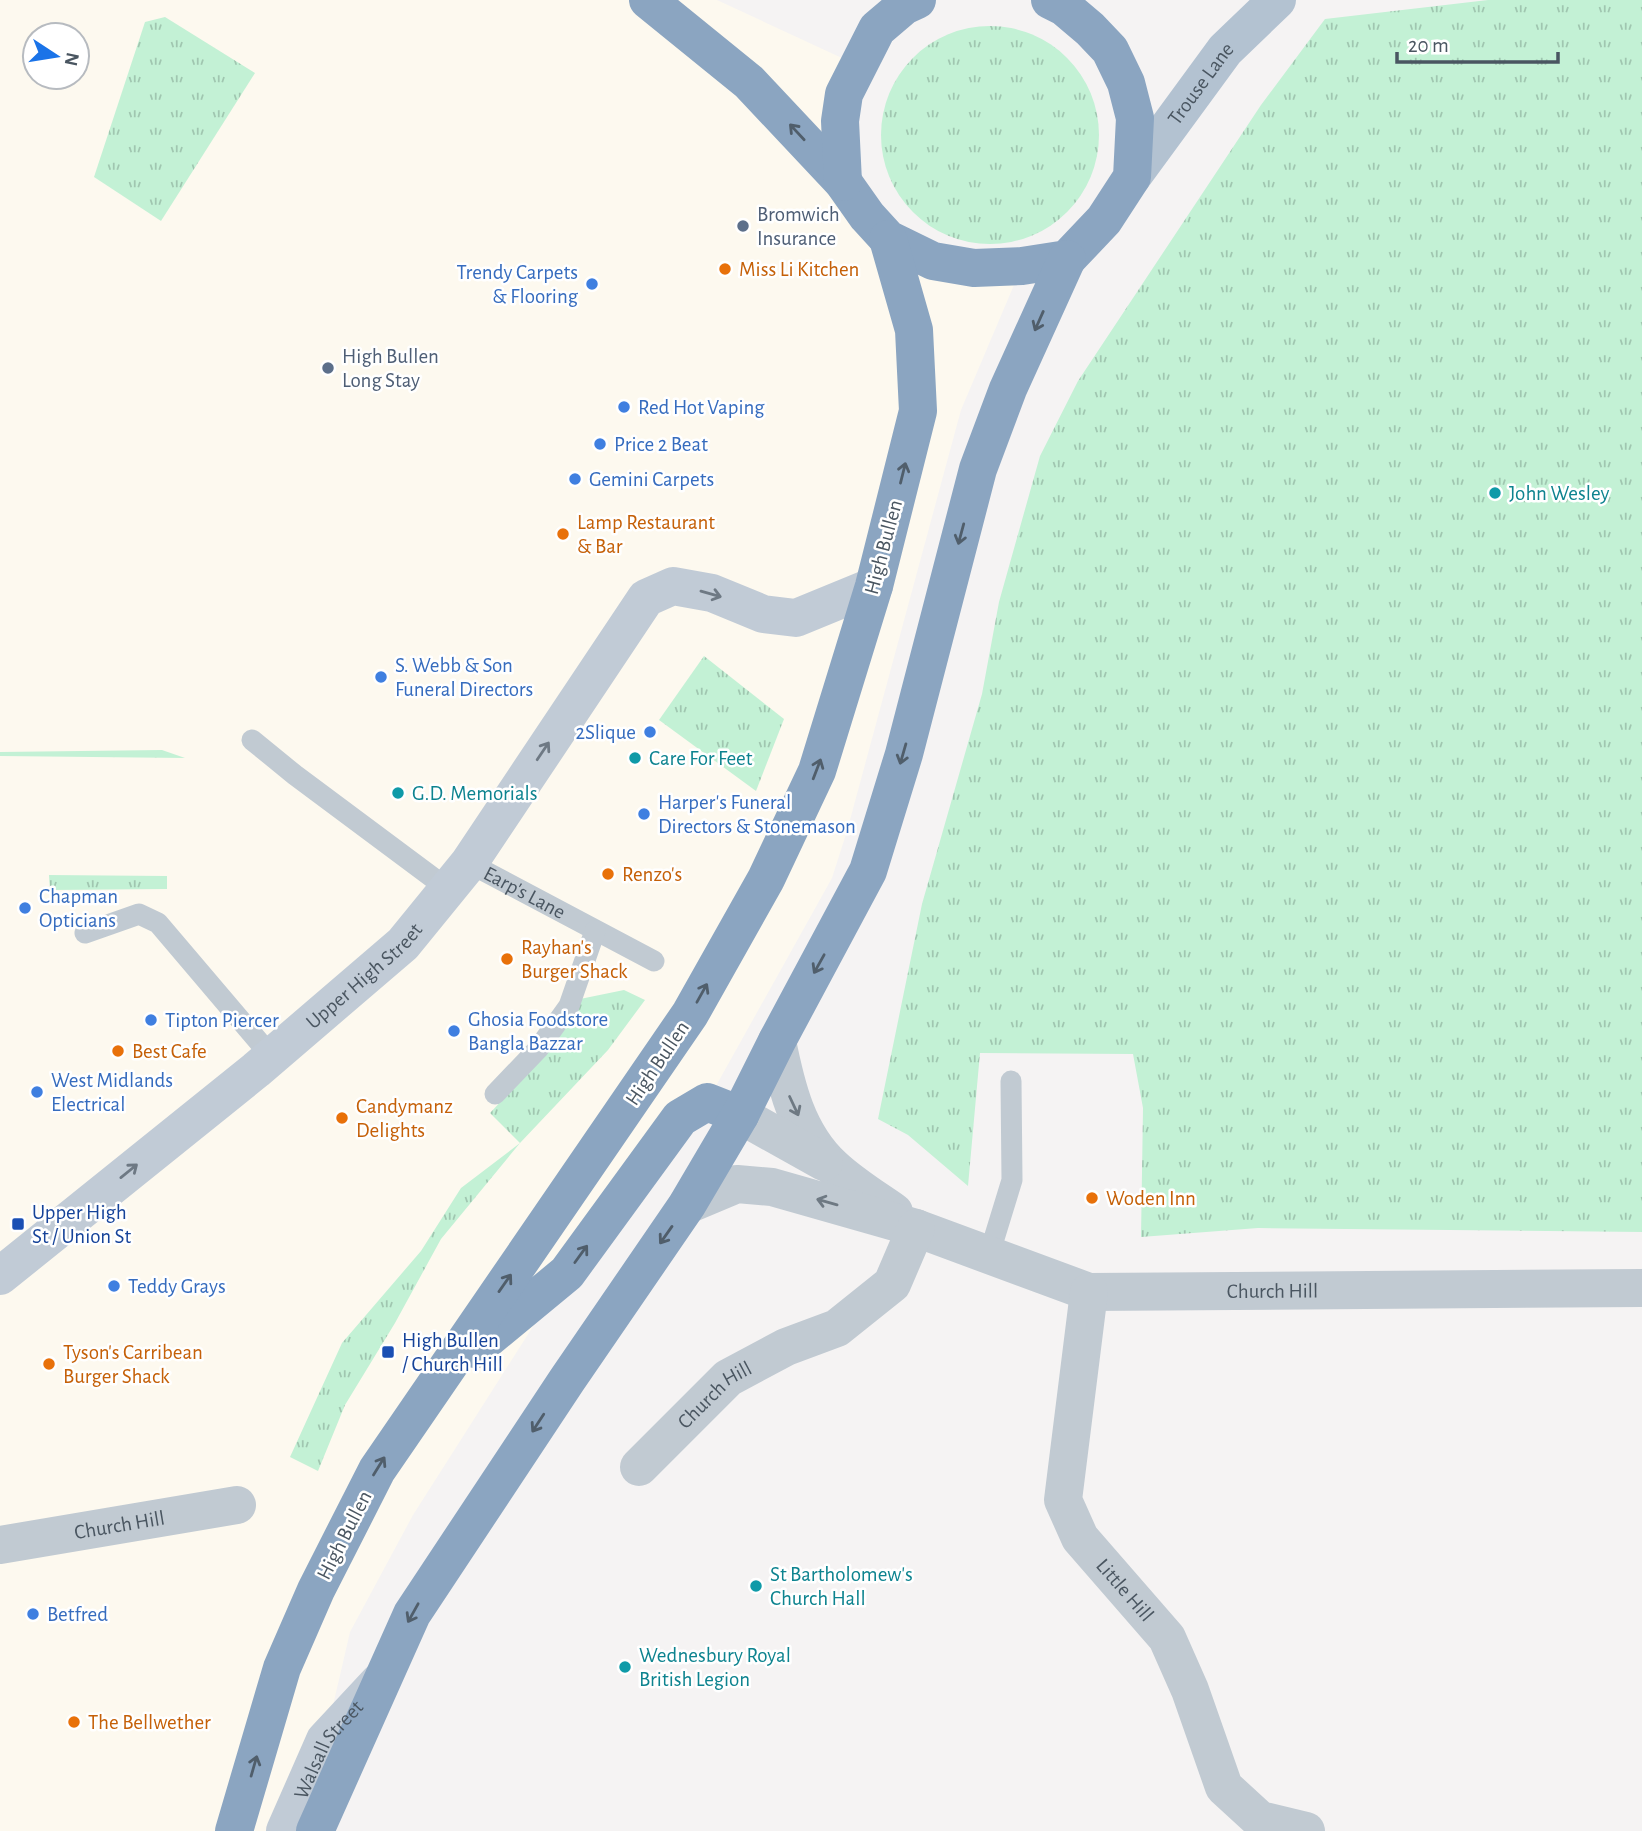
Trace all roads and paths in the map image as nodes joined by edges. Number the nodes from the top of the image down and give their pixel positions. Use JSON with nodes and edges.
{"nodes":[{"id":1,"x":648,"y":0,"type":"edge"},
{"id":2,"x":917,"y":0,"type":"edge"},
{"id":3,"x":1050,"y":0,"type":"edge"},
{"id":4,"x":1277,"y":0,"type":"edge"},
{"id":5,"x":1132,"y":177,"type":"junction"},
{"id":6,"x":843,"y":182,"type":"junction"},
{"id":7,"x":888,"y":239,"type":"junction"},
{"id":8,"x":1067,"y":259,"type":"junction"},
{"id":9,"x":874,"y":586,"type":"junction"},
{"id":10,"x":252,"y":740,"type":"dead end"},
{"id":11,"x":458,"y":876,"type":"junction"},
{"id":12,"x":596,"y":930,"type":"junction"},
{"id":13,"x":85,"y":933,"type":"dead end"},
{"id":14,"x":654,"y":961,"type":"dead end"},
{"id":15,"x":777,"y":1041,"type":"junction"},
{"id":16,"x":271,"y":1056,"type":"junction"},
{"id":17,"x":1011,"y":1081,"type":"dead end"},
{"id":18,"x":495,"y":1094,"type":"dead end"},
{"id":19,"x":740,"y":1115,"type":"junction"},
{"id":20,"x":832,"y":1167,"type":"junction"},
{"id":21,"x":687,"y":1205,"type":"junction"},
{"id":22,"x":916,"y":1228,"type":"junction"},
{"id":23,"x":989,"y":1255,"type":"junction"},
{"id":24,"x":0,"y":1276,"type":"edge"},
{"id":25,"x":1642,"y":1288,"type":"edge"},
{"id":26,"x":1089,"y":1292,"type":"junction"},
{"id":27,"x":438,"y":1379,"type":"junction"},
{"id":28,"x":639,"y":1467,"type":"dead end"},
{"id":29,"x":237,"y":1505,"type":"dead end"},
{"id":30,"x":0,"y":1545,"type":"edge"},
{"id":31,"x":383,"y":1678,"type":"junction"},
{"id":32,"x":234,"y":1831,"type":"edge"},
{"id":33,"x":285,"y":1831,"type":"edge"},
{"id":34,"x":315,"y":1831,"type":"edge"},
{"id":35,"x":1306,"y":1831,"type":"edge"}],
"edges":[{"from":6,"to":1,"type":"highway","one_way":true},
{"from":2,"to":6,"type":"highway"},
{"from":3,"to":5,"type":"highway"},
{"from":4,"to":5,"type":"main road","name":"Trouse Lane"},
{"from":5,"to":8,"type":"highway"},
{"from":6,"to":7,"type":"highway"},
{"from":7,"to":8,"type":"highway"},
{"from":9,"to":7,"type":"highway","name":"High Bullen","one_way":true},
{"from":8,"to":15,"type":"highway","one_way":true},
{"from":11,"to":9,"type":"street","name":"Upper High Street","one_way":true},
{"from":27,"to":9,"type":"highway","name":"High Bullen","one_way":true},
{"from":10,"to":11,"type":"lane","name":"Earp's Lane"},
{"from":11,"to":12,"type":"lane","name":"Earp's Lane"},
{"from":11,"to":16,"type":"street","name":"Upper High Street"},
{"from":12,"to":14,"type":"lane","name":"Earp's Lane"},
{"from":12,"to":18,"type":"lane"},
{"from":13,"to":16,"type":"lane"},
{"from":15,"to":19,"type":"highway"},
{"from":15,"to":20,"type":"street","name":"Church Hill","one_way":true},
{"from":24,"to":16,"type":"street","name":"Upper High Street","one_way":true},
{"from":17,"to":23,"type":"lane"},
{"from":19,"to":20,"type":"street","name":"Church Hill"},
{"from":19,"to":21,"type":"highway"},
{"from":27,"to":19,"type":"highway","one_way":true},
{"from":20,"to":22,"type":"street","name":"Church Hill"},
{"from":22,"to":21,"type":"street","name":"Church Hill","one_way":true},
{"from":21,"to":31,"type":"highway","one_way":true},
{"from":22,"to":23,"type":"street","name":"Church Hill"},
{"from":22,"to":28,"type":"street","name":"Church Hill"},
{"from":23,"to":26,"type":"street","name":"Church Hill"},
{"from":25,"to":26,"type":"street","name":"Church Hill"},
{"from":26,"to":35,"type":"street","name":"Little Hill"},
{"from":32,"to":27,"type":"highway","name":"High Bullen","one_way":true},
{"from":29,"to":30,"type":"street","name":"Church Hill"},
{"from":31,"to":33,"type":"street","name":"Walsall Street"},
{"from":31,"to":34,"type":"highway"}]}
